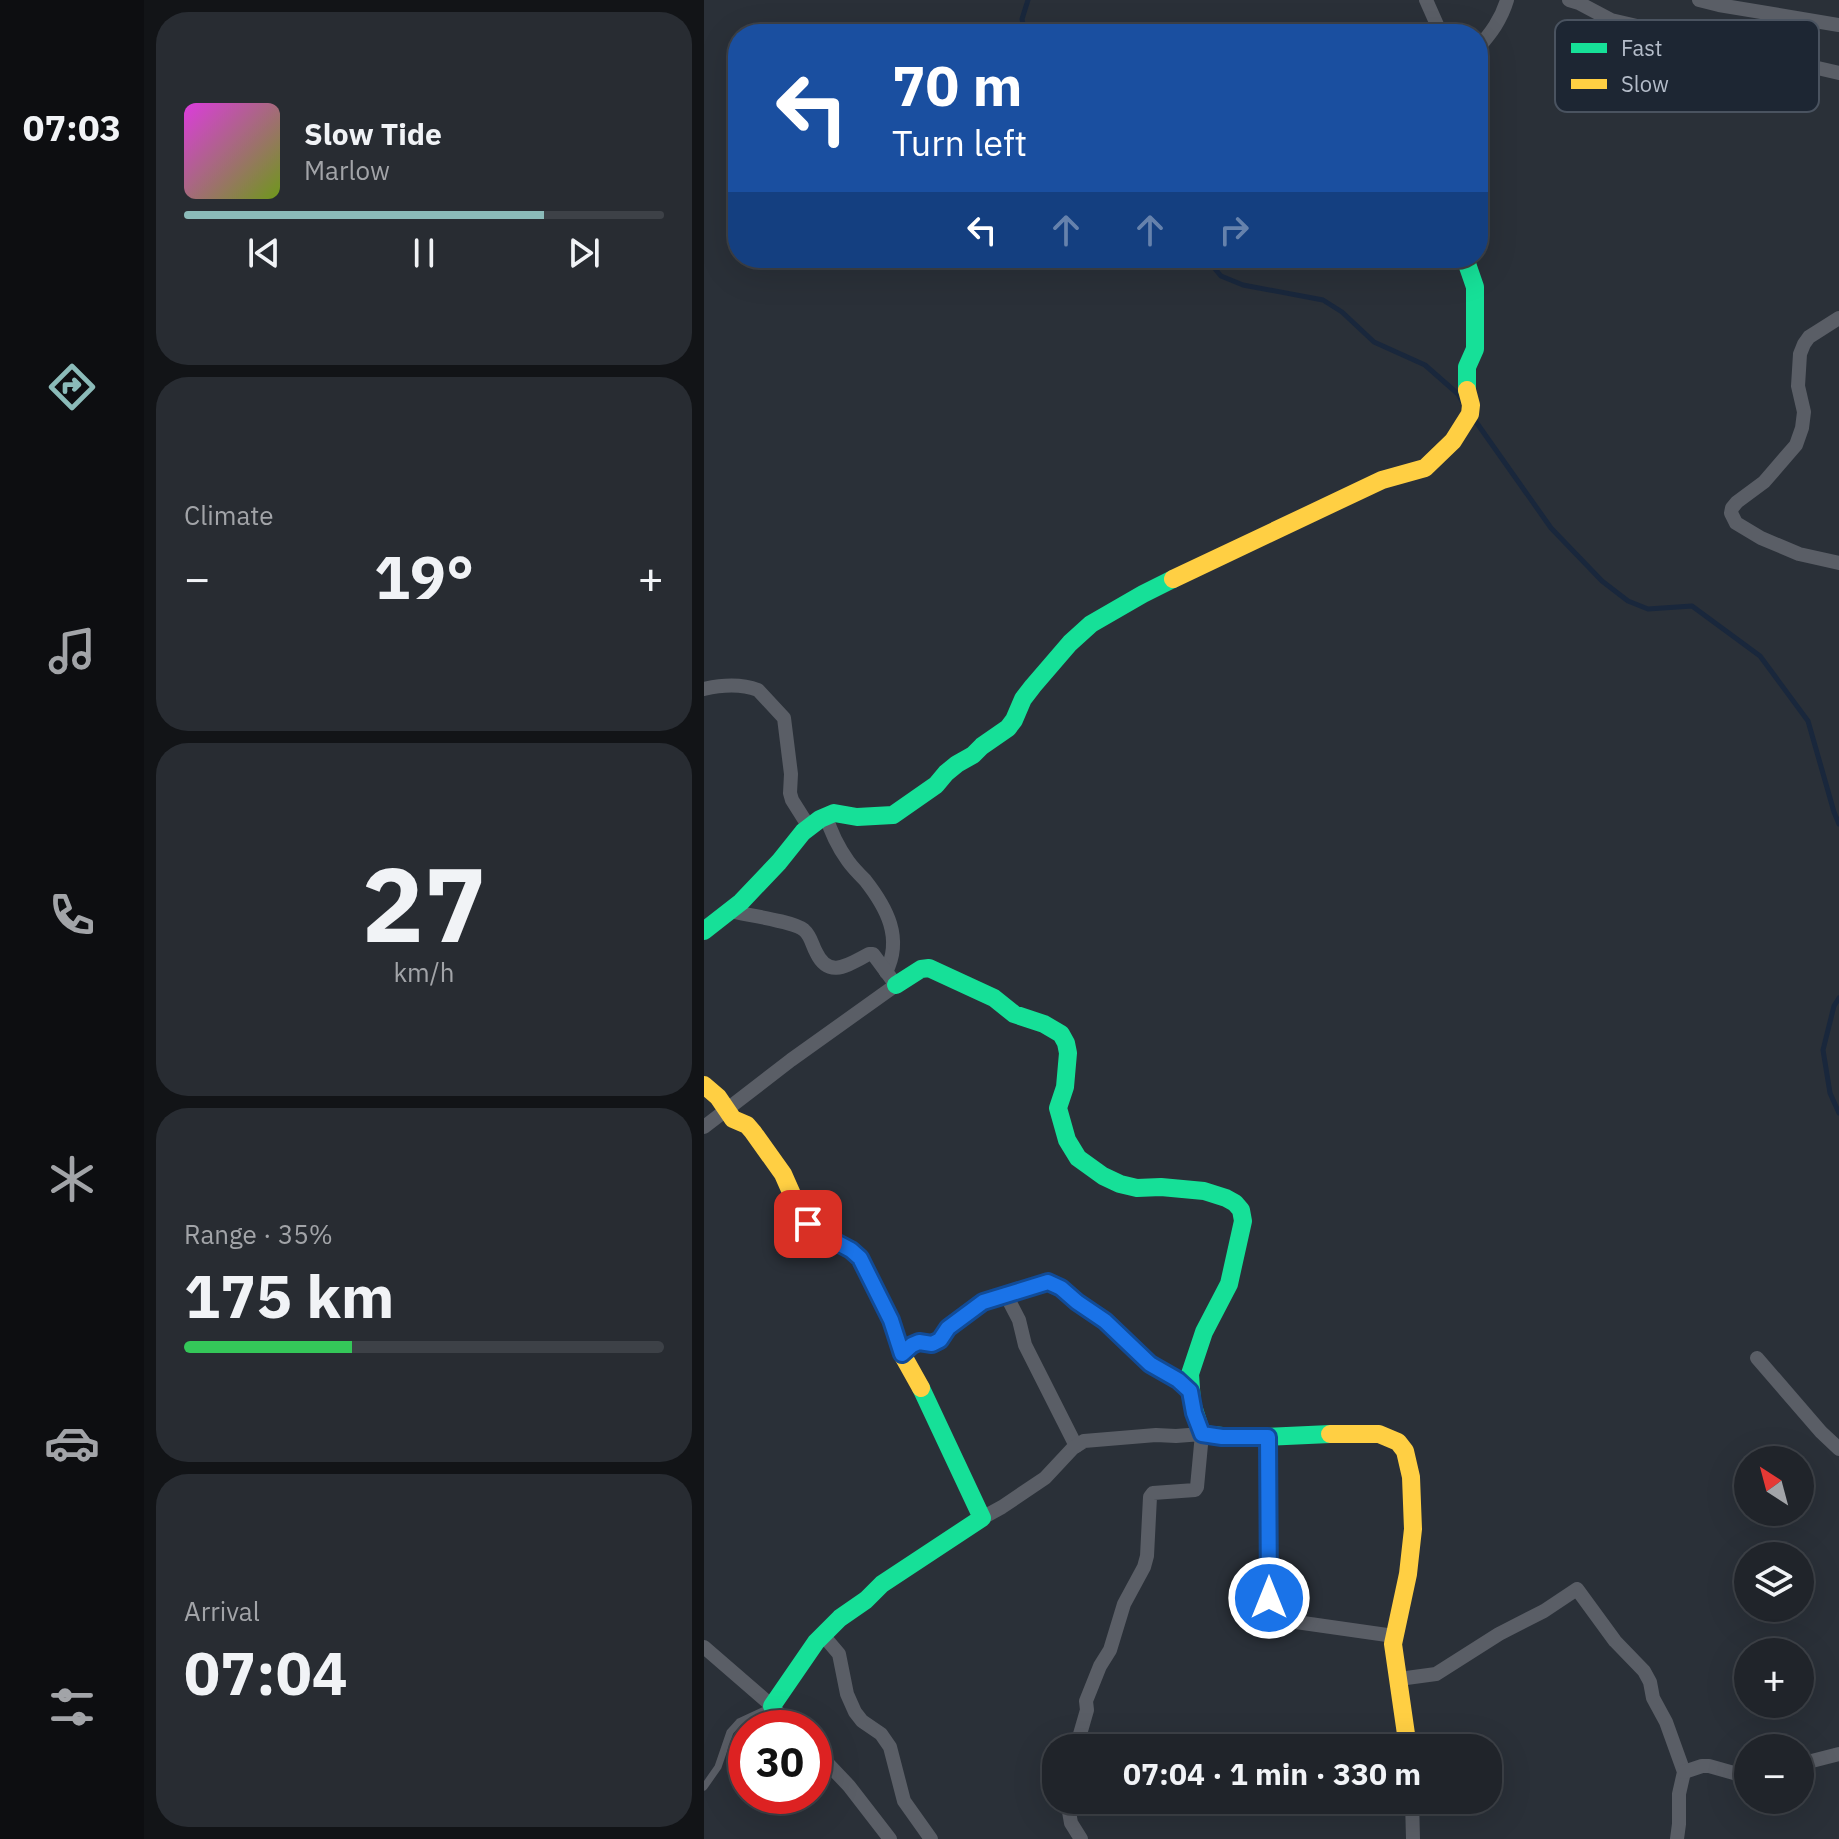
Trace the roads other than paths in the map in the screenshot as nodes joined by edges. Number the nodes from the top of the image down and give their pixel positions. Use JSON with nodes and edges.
{"nodes":[{"id":1,"x":1426,"y":0,"type":"edge"},
{"id":2,"x":1507,"y":0,"type":"edge"},
{"id":3,"x":1569,"y":0,"type":"edge"},
{"id":4,"x":1699,"y":0,"type":"edge"},
{"id":5,"x":1611,"y":20,"type":"edge"},
{"id":6,"x":1809,"y":20,"type":"edge"},
{"id":7,"x":1819,"y":22,"type":"edge"},
{"id":8,"x":1435,"y":24,"type":"edge"},
{"id":9,"x":1839,"y":25,"type":"edge"},
{"id":10,"x":1488,"y":37,"type":"edge"},
{"id":11,"x":1819,"y":68,"type":"edge"},
{"id":12,"x":1839,"y":73,"type":"edge"},
{"id":13,"x":1468,"y":268,"type":"edge"},
{"id":14,"x":1839,"y":318,"type":"edge"},
{"id":15,"x":1839,"y":563,"type":"edge"},
{"id":16,"x":704,"y":689,"type":"edge"},
{"id":17,"x":826,"y":816,"type":"junction"},
{"id":18,"x":809,"y":827,"type":"junction"},
{"id":19,"x":730,"y":911,"type":"junction"},
{"id":20,"x":704,"y":931,"type":"edge"},
{"id":21,"x":891,"y":979,"type":"junction"},
{"id":22,"x":704,"y":1085,"type":"edge"},
{"id":23,"x":727,"y":1110,"type":"junction"},
{"id":24,"x":704,"y":1127,"type":"edge"},
{"id":25,"x":1006,"y":1295,"type":"junction"},
{"id":26,"x":902,"y":1354,"type":"junction"},
{"id":27,"x":1757,"y":1358,"type":"dead end"},
{"id":28,"x":1190,"y":1391,"type":"junction"},
{"id":29,"x":1202,"y":1434,"type":"junction"},
{"id":30,"x":1268,"y":1437,"type":"junction"},
{"id":31,"x":1076,"y":1446,"type":"junction"},
{"id":32,"x":1839,"y":1449,"type":"edge"},
{"id":33,"x":982,"y":1518,"type":"junction"},
{"id":34,"x":822,"y":1634,"type":"junction"},
{"id":35,"x":1394,"y":1636,"type":"junction"},
{"id":36,"x":704,"y":1647,"type":"edge"},
{"id":37,"x":1399,"y":1679,"type":"junction"},
{"id":38,"x":772,"y":1706,"type":"junction"},
{"id":39,"x":776,"y":1710,"type":"edge"},
{"id":40,"x":1080,"y":1734,"type":"edge"},
{"id":41,"x":1406,"y":1734,"type":"edge"},
{"id":42,"x":1839,"y":1754,"type":"edge"},
{"id":43,"x":1814,"y":1760,"type":"edge"},
{"id":44,"x":832,"y":1768,"type":"edge"},
{"id":45,"x":1684,"y":1772,"type":"junction"},
{"id":46,"x":1734,"y":1773,"type":"edge"},
{"id":47,"x":704,"y":1787,"type":"edge"},
{"id":48,"x":1069,"y":1814,"type":"edge"},
{"id":49,"x":1412,"y":1814,"type":"edge"},
{"id":50,"x":890,"y":1839,"type":"edge"},
{"id":51,"x":931,"y":1839,"type":"edge"},
{"id":52,"x":1081,"y":1839,"type":"edge"},
{"id":53,"x":1413,"y":1839,"type":"edge"},
{"id":54,"x":1677,"y":1839,"type":"edge"}],
"edges":[{"from":1,"to":8,"type":"street"},
{"from":2,"to":10,"type":"street"},
{"from":3,"to":5,"type":"street"},
{"from":4,"to":6,"type":"street"},
{"from":7,"to":9,"type":"street"},
{"from":11,"to":12,"type":"street"},
{"from":13,"to":17,"type":"street"},
{"from":14,"to":15,"type":"street"},
{"from":16,"to":18,"type":"street"},
{"from":17,"to":18,"type":"street"},
{"from":17,"to":21,"type":"street"},
{"from":18,"to":19,"type":"street"},
{"from":19,"to":20,"type":"street"},
{"from":19,"to":21,"type":"street"},
{"from":21,"to":23,"type":"street"},
{"from":21,"to":28,"type":"street"},
{"from":22,"to":23,"type":"street"},
{"from":23,"to":24,"type":"street"},
{"from":23,"to":26,"type":"street"},
{"from":25,"to":26,"type":"street"},
{"from":25,"to":28,"type":"street"},
{"from":25,"to":31,"type":"street"},
{"from":26,"to":33,"type":"street"},
{"from":27,"to":32,"type":"street"},
{"from":28,"to":29,"type":"street"},
{"from":29,"to":30,"type":"street"},
{"from":29,"to":31,"type":"street"},
{"from":29,"to":40,"type":"street"},
{"from":30,"to":35,"type":"street"},
{"from":30,"to":35,"type":"street"},
{"from":31,"to":33,"type":"street"},
{"from":33,"to":34,"type":"street"},
{"from":34,"to":38,"type":"street"},
{"from":34,"to":51,"type":"street"},
{"from":35,"to":37,"type":"street"},
{"from":36,"to":38,"type":"street"},
{"from":37,"to":41,"type":"street"},
{"from":37,"to":45,"type":"street"},
{"from":38,"to":39,"type":"street"},
{"from":38,"to":47,"type":"lane"},
{"from":42,"to":43,"type":"street"},
{"from":44,"to":50,"type":"street"},
{"from":45,"to":46,"type":"street"},
{"from":45,"to":54,"type":"street"},
{"from":48,"to":52,"type":"street"},
{"from":49,"to":53,"type":"street"}]}
